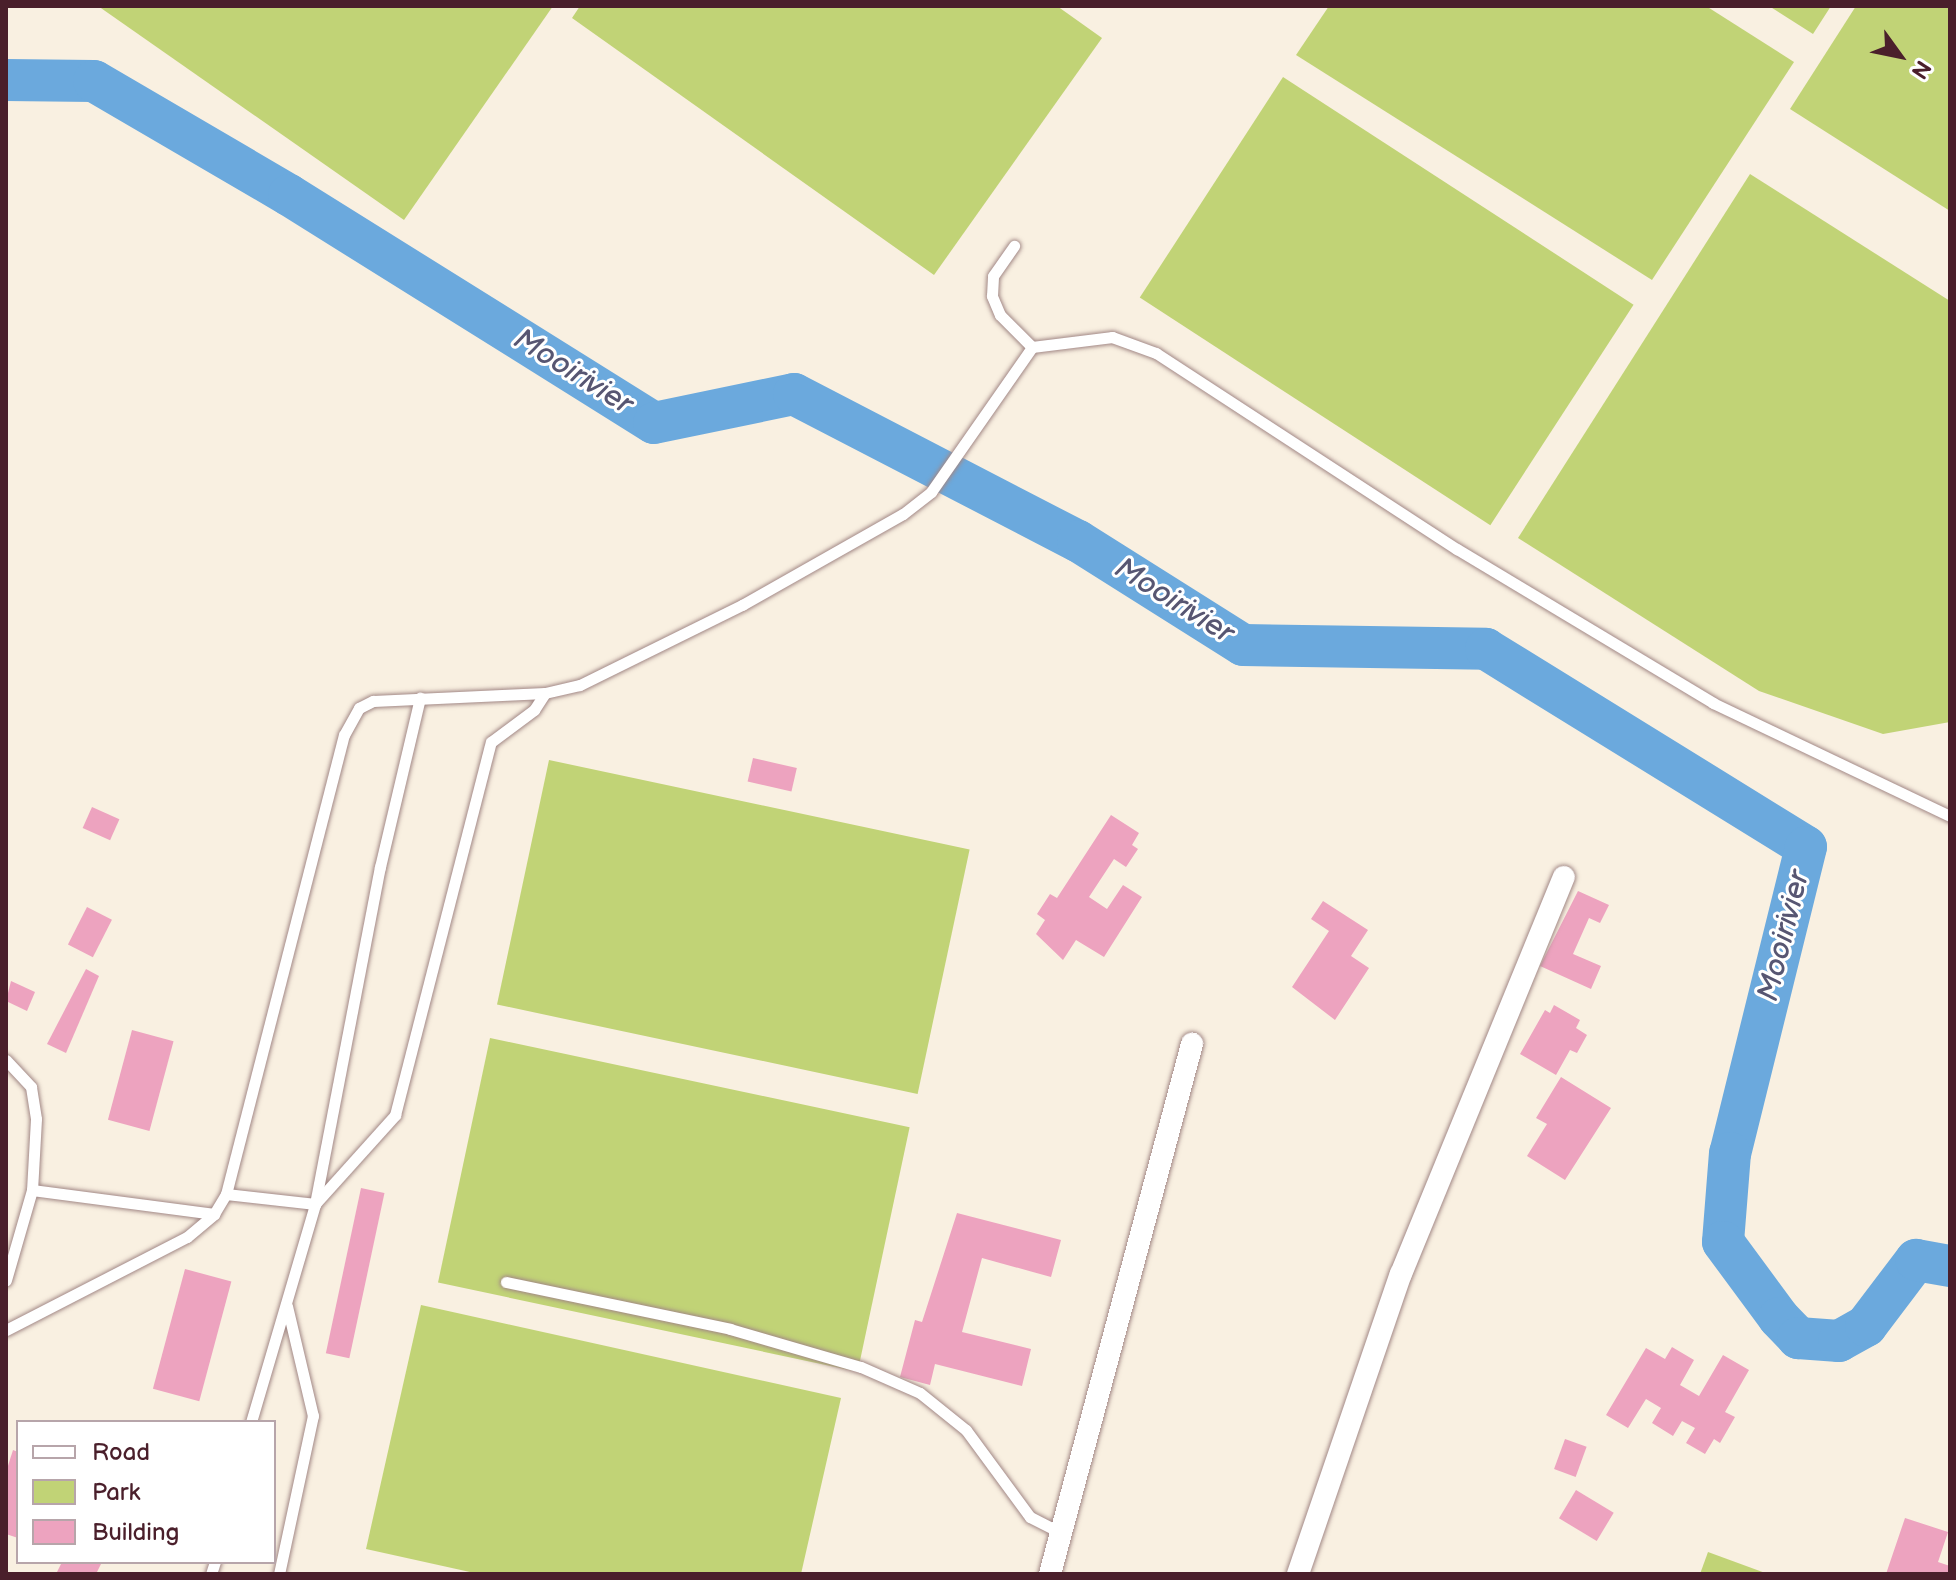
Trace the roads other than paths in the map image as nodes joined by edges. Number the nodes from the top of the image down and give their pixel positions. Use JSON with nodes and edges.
{"nodes":[{"id":1,"x":1014,"y":246,"type":"dead end"},
{"id":2,"x":1032,"y":347,"type":"junction"},
{"id":3,"x":545,"y":693,"type":"junction"},
{"id":4,"x":420,"y":698,"type":"junction"},
{"id":5,"x":1950,"y":816,"type":"edge"},
{"id":6,"x":1564,"y":877,"type":"dead end"},
{"id":7,"x":1192,"y":1044,"type":"dead end"},
{"id":8,"x":6,"y":1060,"type":"edge"},
{"id":9,"x":32,"y":1190,"type":"junction"},
{"id":10,"x":226,"y":1194,"type":"junction"},
{"id":11,"x":315,"y":1204,"type":"junction"},
{"id":12,"x":214,"y":1214,"type":"junction"},
{"id":13,"x":6,"y":1280,"type":"edge"},
{"id":14,"x":506,"y":1282,"type":"dead end"},
{"id":15,"x":287,"y":1306,"type":"junction"},
{"id":16,"x":6,"y":1330,"type":"edge"},
{"id":17,"x":252,"y":1420,"type":"edge"},
{"id":18,"x":1062,"y":1533,"type":"junction"},
{"id":19,"x":279,"y":1574,"type":"edge"},
{"id":20,"x":1050,"y":1574,"type":"edge"},
{"id":21,"x":1298,"y":1574,"type":"edge"}],
"edges":[{"from":1,"to":2,"type":"lane"},
{"from":2,"to":3,"type":"lane"},
{"from":2,"to":5,"type":"lane"},
{"from":3,"to":4,"type":"lane"},
{"from":3,"to":11,"type":"lane"},
{"from":4,"to":10,"type":"lane"},
{"from":4,"to":11,"type":"lane"},
{"from":6,"to":21,"type":"street"},
{"from":7,"to":18,"type":"street"},
{"from":8,"to":9,"type":"lane"},
{"from":9,"to":12,"type":"lane"},
{"from":9,"to":13,"type":"lane"},
{"from":10,"to":11,"type":"lane"},
{"from":10,"to":12,"type":"lane"},
{"from":11,"to":15,"type":"lane"},
{"from":12,"to":16,"type":"lane"},
{"from":14,"to":18,"type":"lane"},
{"from":15,"to":17,"type":"lane"},
{"from":15,"to":19,"type":"lane"},
{"from":18,"to":20,"type":"street"}]}
